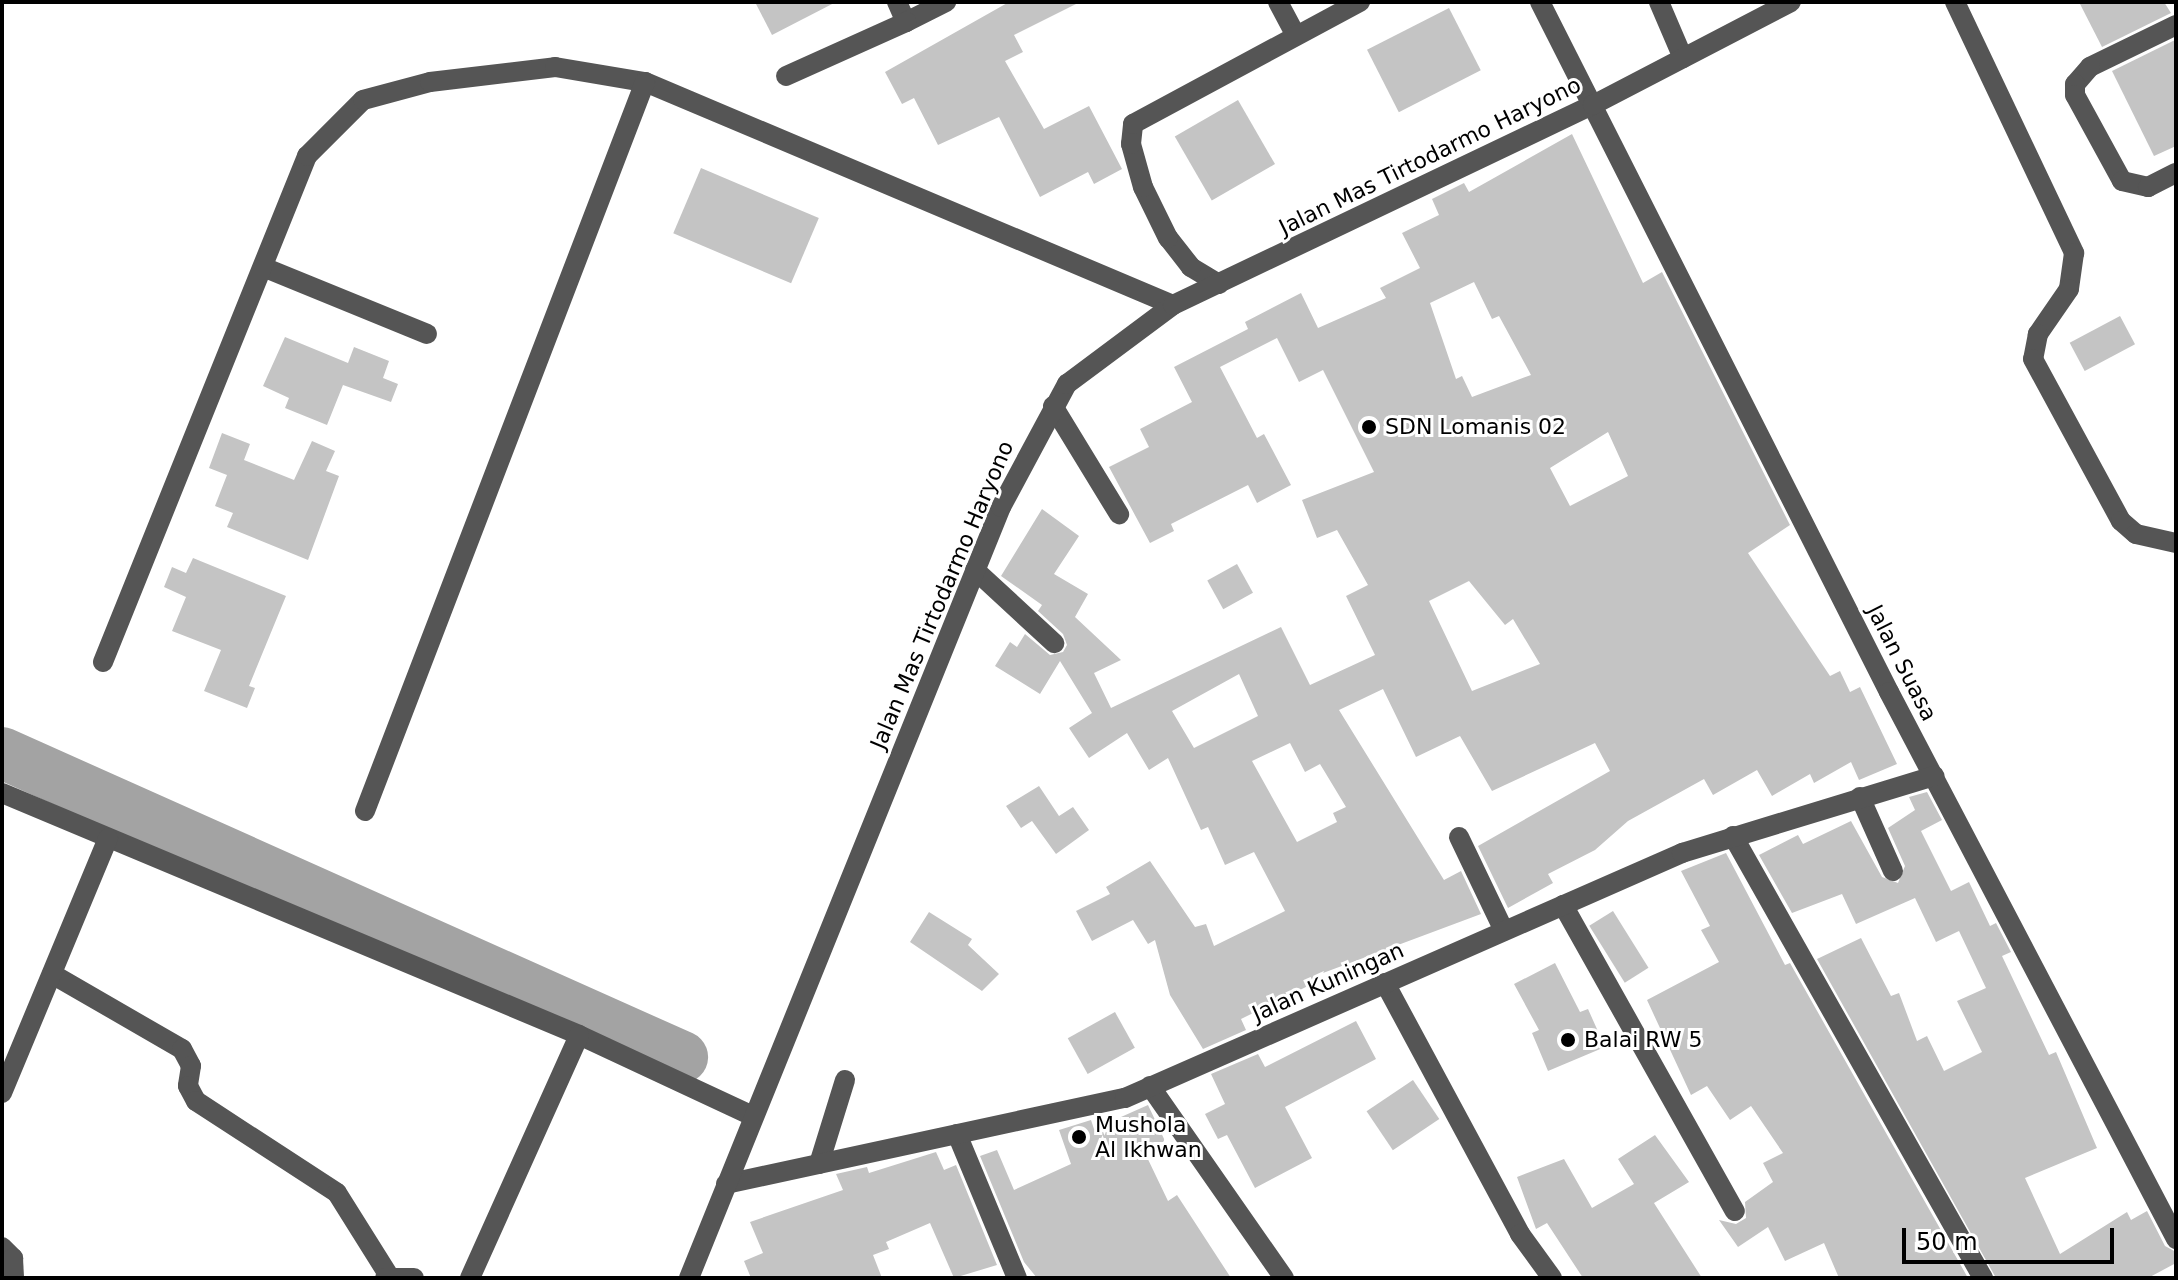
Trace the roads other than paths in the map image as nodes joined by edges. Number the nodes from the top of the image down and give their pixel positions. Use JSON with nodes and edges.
{"nodes":[{"id":1,"x":897,"y":2,"type":"edge"},
{"id":2,"x":946,"y":2,"type":"edge"},
{"id":3,"x":1278,"y":2,"type":"edge"},
{"id":4,"x":1360,"y":2,"type":"edge"},
{"id":5,"x":1540,"y":2,"type":"edge"},
{"id":6,"x":1659,"y":2,"type":"edge"},
{"id":7,"x":1791,"y":2,"type":"edge"},
{"id":8,"x":1955,"y":2,"type":"edge"},
{"id":9,"x":906,"y":22,"type":"junction"},
{"id":10,"x":2176,"y":25,"type":"edge"},
{"id":11,"x":1296,"y":36,"type":"junction"},
{"id":12,"x":1683,"y":58,"type":"junction"},
{"id":13,"x":786,"y":76,"type":"dead end"},
{"id":14,"x":645,"y":82,"type":"junction"},
{"id":15,"x":1593,"y":105,"type":"junction"},
{"id":16,"x":2176,"y":173,"type":"edge"},
{"id":17,"x":263,"y":267,"type":"junction"},
{"id":18,"x":1219,"y":284,"type":"junction"},
{"id":19,"x":1173,"y":305,"type":"junction"},
{"id":20,"x":427,"y":334,"type":"dead end"},
{"id":21,"x":1053,"y":406,"type":"junction"},
{"id":22,"x":1119,"y":514,"type":"dead end"},
{"id":23,"x":2176,"y":543,"type":"edge"},
{"id":24,"x":975,"y":570,"type":"junction"},
{"id":25,"x":1054,"y":643,"type":"dead end"},
{"id":26,"x":103,"y":662,"type":"dead end"},
{"id":27,"x":1934,"y":776,"type":"junction"},
{"id":28,"x":2,"y":793,"type":"edge"},
{"id":29,"x":1860,"y":797,"type":"junction"},
{"id":30,"x":365,"y":811,"type":"dead end"},
{"id":31,"x":1733,"y":836,"type":"junction"},
{"id":32,"x":1459,"y":837,"type":"dead end"},
{"id":33,"x":108,"y":838,"type":"junction"},
{"id":34,"x":1893,"y":871,"type":"dead end"},
{"id":35,"x":1563,"y":905,"type":"junction"},
{"id":36,"x":1504,"y":931,"type":"junction"},
{"id":37,"x":52,"y":974,"type":"junction"},
{"id":38,"x":1385,"y":983,"type":"junction"},
{"id":39,"x":579,"y":1035,"type":"junction"},
{"id":40,"x":845,"y":1080,"type":"dead end"},
{"id":41,"x":1150,"y":1086,"type":"junction"},
{"id":42,"x":2,"y":1093,"type":"edge"},
{"id":43,"x":753,"y":1116,"type":"junction"},
{"id":44,"x":957,"y":1134,"type":"junction"},
{"id":45,"x":819,"y":1164,"type":"junction"},
{"id":46,"x":726,"y":1184,"type":"junction"},
{"id":47,"x":1735,"y":1211,"type":"dead end"},
{"id":48,"x":2176,"y":1239,"type":"edge"},
{"id":49,"x":2,"y":1247,"type":"edge"},
{"id":50,"x":387,"y":1277,"type":"edge"},
{"id":51,"x":14,"y":1278,"type":"edge"},
{"id":52,"x":414,"y":1278,"type":"edge"},
{"id":53,"x":470,"y":1278,"type":"edge"},
{"id":54,"x":689,"y":1278,"type":"edge"},
{"id":55,"x":1017,"y":1278,"type":"edge"},
{"id":56,"x":1284,"y":1278,"type":"edge"},
{"id":57,"x":1552,"y":1278,"type":"edge"},
{"id":58,"x":1983,"y":1278,"type":"edge"}],
"edges":[{"from":1,"to":9,"type":"street"},
{"from":2,"to":9,"type":"street"},
{"from":3,"to":11,"type":"street"},
{"from":4,"to":11,"type":"street"},
{"from":5,"to":15,"type":"street","name":"Jalan Suasa"},
{"from":6,"to":12,"type":"street"},
{"from":7,"to":12,"type":"street","name":"Jalan Mas Tirtodarmo Haryono"},
{"from":8,"to":23,"type":"street"},
{"from":9,"to":13,"type":"street"},
{"from":10,"to":16,"type":"street"},
{"from":11,"to":18,"type":"street"},
{"from":12,"to":15,"type":"street","name":"Jalan Mas Tirtodarmo Haryono"},
{"from":14,"to":17,"type":"street"},
{"from":14,"to":19,"type":"street"},
{"from":14,"to":30,"type":"street"},
{"from":15,"to":18,"type":"street","name":"Jalan Mas Tirtodarmo Haryono"},
{"from":15,"to":27,"type":"street","name":"Jalan Suasa"},
{"from":17,"to":20,"type":"street"},
{"from":17,"to":26,"type":"street"},
{"from":18,"to":19,"type":"street","name":"Jalan Mas Tirtodarmo Haryono"},
{"from":19,"to":21,"type":"street","name":"Jalan Mas Tirtodarmo Haryono"},
{"from":21,"to":22,"type":"street"},
{"from":21,"to":24,"type":"street","name":"Jalan Mas Tirtodarmo Haryono"},
{"from":24,"to":25,"type":"street"},
{"from":24,"to":43,"type":"street","name":"Jalan Mas Tirtodarmo Haryono"},
{"from":27,"to":29,"type":"street","name":"Jalan Kuningan"},
{"from":27,"to":48,"type":"street","name":"Jalan Suasa"},
{"from":28,"to":33,"type":"street"},
{"from":29,"to":31,"type":"street","name":"Jalan Kuningan"},
{"from":29,"to":34,"type":"street"},
{"from":31,"to":35,"type":"street","name":"Jalan Kuningan"},
{"from":31,"to":58,"type":"street"},
{"from":32,"to":36,"type":"street"},
{"from":33,"to":37,"type":"street"},
{"from":33,"to":39,"type":"street"},
{"from":35,"to":36,"type":"street","name":"Jalan Kuningan"},
{"from":35,"to":47,"type":"street"},
{"from":36,"to":38,"type":"street","name":"Jalan Kuningan"},
{"from":37,"to":42,"type":"street"},
{"from":37,"to":50,"type":"street"},
{"from":38,"to":41,"type":"street","name":"Jalan Kuningan"},
{"from":38,"to":57,"type":"street"},
{"from":39,"to":43,"type":"street"},
{"from":39,"to":53,"type":"street"},
{"from":40,"to":45,"type":"street"},
{"from":41,"to":44,"type":"street","name":"Jalan Kuningan"},
{"from":41,"to":56,"type":"street"},
{"from":43,"to":46,"type":"street","name":"Jalan Mas Tirtodarmo Haryono"},
{"from":44,"to":45,"type":"street","name":"Jalan Kuningan"},
{"from":44,"to":55,"type":"street"},
{"from":45,"to":46,"type":"street","name":"Jalan Kuningan"},
{"from":46,"to":54,"type":"street","name":"Jalan Mas Tirtodarmo Haryono"},
{"from":49,"to":51,"type":"street"},
{"from":50,"to":52,"type":"street"}]}
